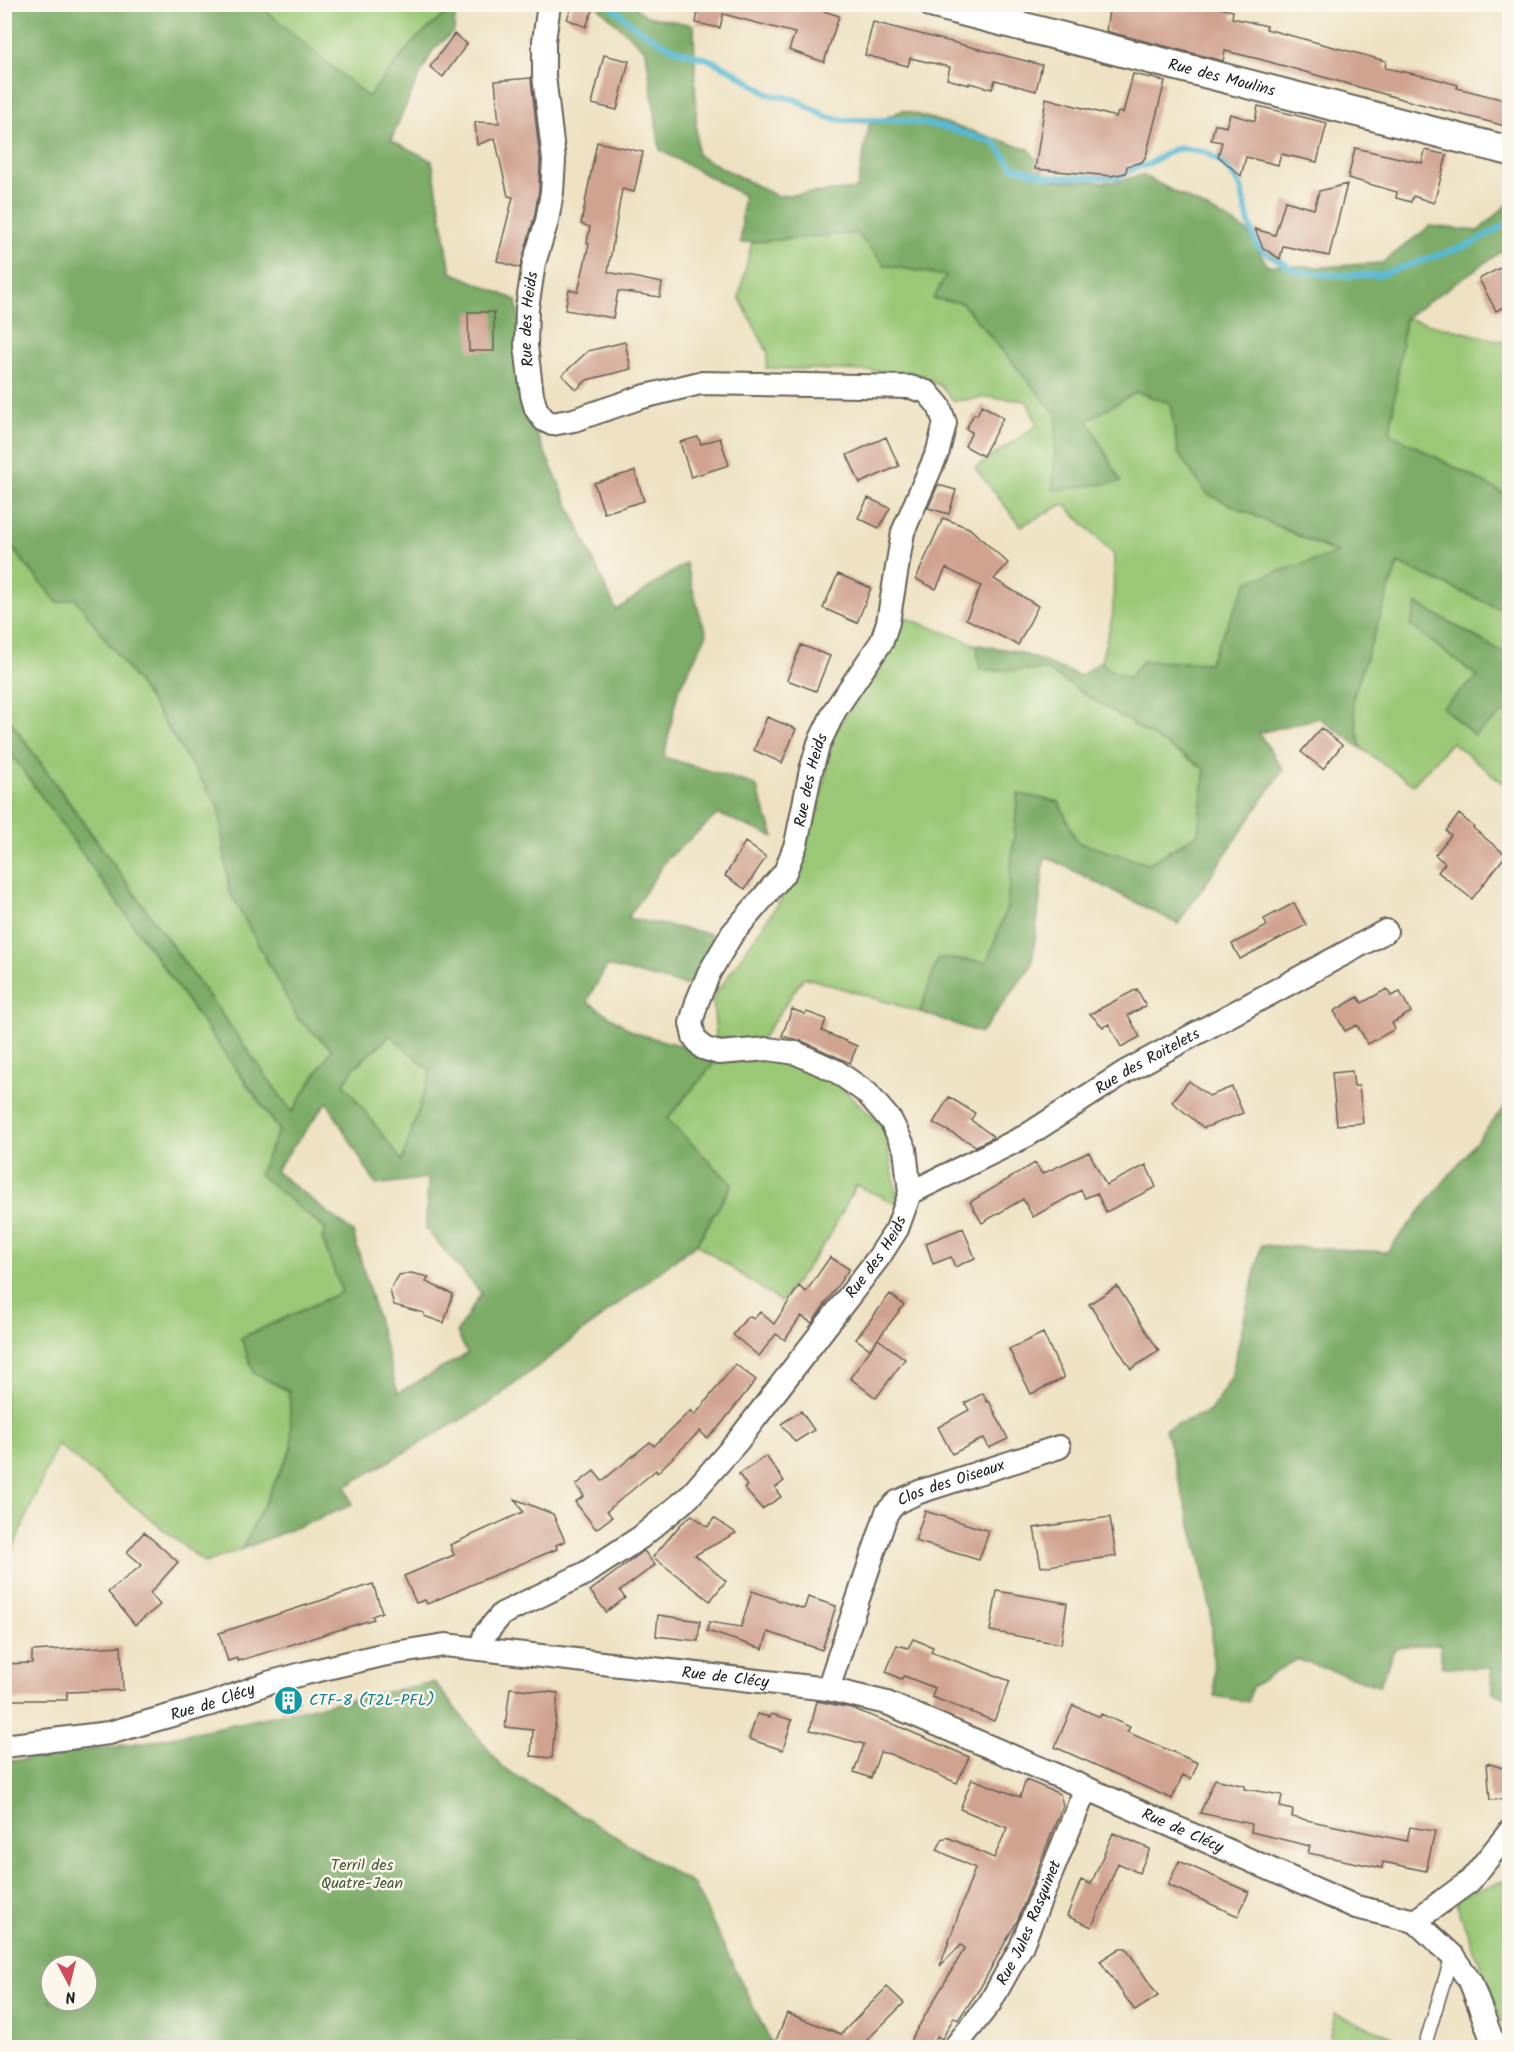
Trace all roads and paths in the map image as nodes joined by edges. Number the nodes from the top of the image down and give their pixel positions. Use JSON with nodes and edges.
{"nodes":[{"id":1,"x":549,"y":4,"type":"edge"},
{"id":2,"x":934,"y":4,"type":"edge"},
{"id":3,"x":1509,"y":151,"type":"edge"},
{"id":4,"x":1386,"y":931,"type":"dead end"},
{"id":5,"x":910,"y":1193,"type":"junction"},
{"id":6,"x":1059,"y":1447,"type":"dead end"},
{"id":7,"x":481,"y":1649,"type":"junction"},
{"id":8,"x":828,"y":1689,"type":"junction"},
{"id":9,"x":4,"y":1746,"type":"edge"},
{"id":10,"x":1086,"y":1788,"type":"junction"},
{"id":11,"x":1509,"y":1831,"type":"edge"},
{"id":12,"x":1415,"y":1921,"type":"junction"},
{"id":13,"x":1452,"y":1955,"type":"junction"},
{"id":14,"x":1425,"y":2045,"type":"dead end"},
{"id":15,"x":954,"y":2048,"type":"edge"},
{"id":16,"x":1496,"y":2048,"type":"edge"}],
"edges":[{"from":1,"to":5,"type":"street","name":"Rue des Heids"},
{"from":2,"to":3,"type":"street","name":"Rue des Moulins"},
{"from":4,"to":5,"type":"street","name":"Rue des Roitelets"},
{"from":5,"to":7,"type":"street","name":"Rue des Heids"},
{"from":6,"to":8,"type":"street","name":"Clos des Oiseaux"},
{"from":7,"to":8,"type":"street","name":"Rue de Clécy"},
{"from":7,"to":9,"type":"street","name":"Rue de Clécy"},
{"from":8,"to":10,"type":"street","name":"Rue de Clécy"},
{"from":10,"to":12,"type":"street","name":"Rue de Clécy"},
{"from":10,"to":15,"type":"street","name":"Rue Jules Rasquinet"},
{"from":11,"to":12,"type":"street"},
{"from":12,"to":13,"type":"street"},
{"from":13,"to":14,"type":"lane"},
{"from":13,"to":16,"type":"street"}]}
